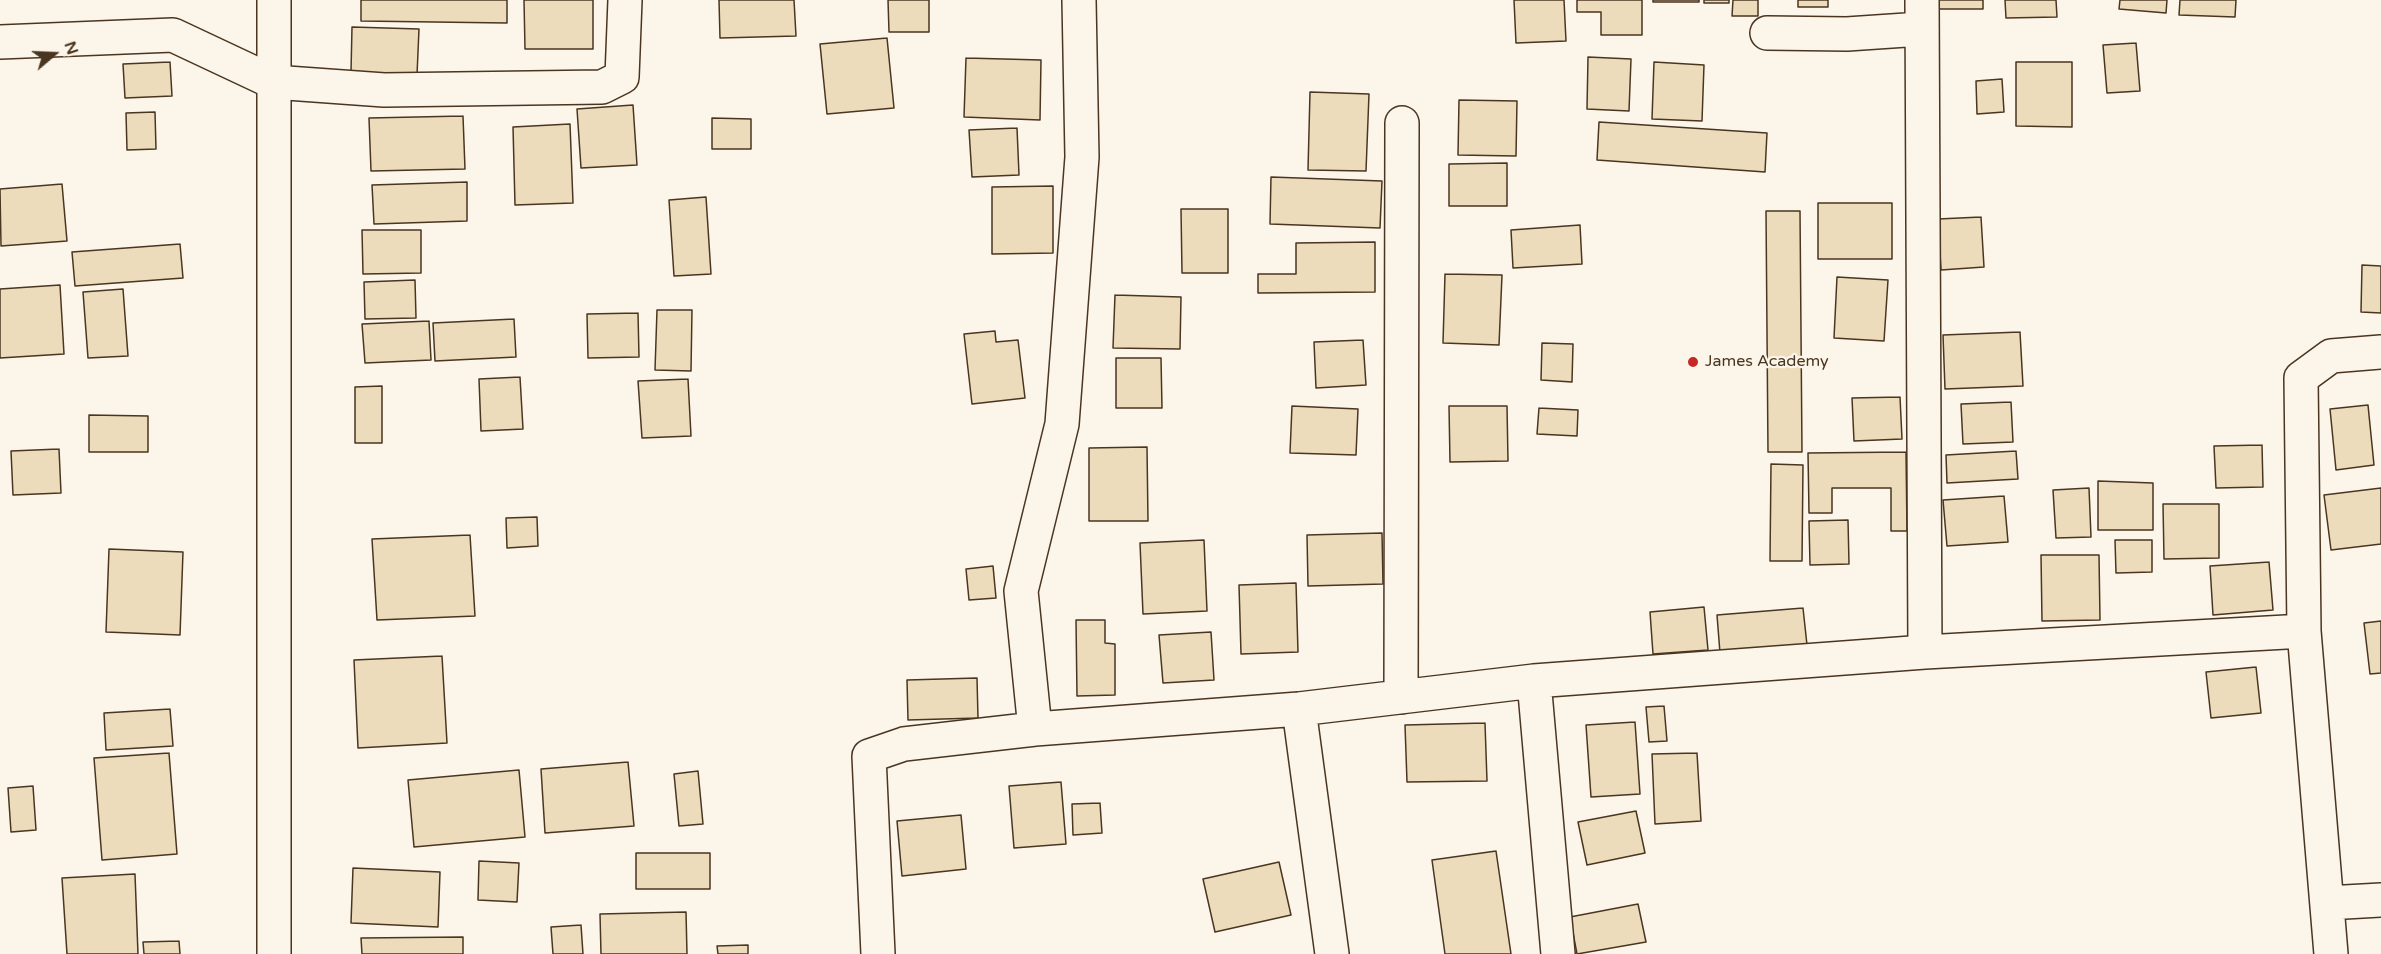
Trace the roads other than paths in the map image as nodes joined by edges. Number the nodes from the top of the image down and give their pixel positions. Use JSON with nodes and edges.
{"nodes":[{"id":1,"x":273,"y":0,"type":"edge"},
{"id":2,"x":625,"y":0,"type":"edge"},
{"id":3,"x":1079,"y":0,"type":"edge"},
{"id":4,"x":1921,"y":15,"type":"edge"},
{"id":5,"x":1767,"y":33,"type":"dead end"},
{"id":6,"x":0,"y":42,"type":"edge"},
{"id":7,"x":273,"y":82,"type":"junction"},
{"id":8,"x":1402,"y":123,"type":"dead end"},
{"id":9,"x":2381,"y":352,"type":"edge"},
{"id":10,"x":2304,"y":631,"type":"junction"},
{"id":11,"x":1925,"y":652,"type":"junction"},
{"id":12,"x":1533,"y":681,"type":"junction"},
{"id":13,"x":1401,"y":697,"type":"junction"},
{"id":14,"x":1299,"y":709,"type":"junction"},
{"id":15,"x":1035,"y":729,"type":"junction"},
{"id":16,"x":2381,"y":900,"type":"edge"},
{"id":17,"x":2327,"y":903,"type":"junction"},
{"id":18,"x":274,"y":954,"type":"edge"},
{"id":19,"x":878,"y":954,"type":"edge"},
{"id":20,"x":1332,"y":954,"type":"edge"},
{"id":21,"x":1558,"y":954,"type":"edge"},
{"id":22,"x":2331,"y":954,"type":"edge"}],
"edges":[{"from":1,"to":7,"type":"street"},
{"from":2,"to":7,"type":"street"},
{"from":3,"to":15,"type":"street"},
{"from":4,"to":5,"type":"street"},
{"from":4,"to":11,"type":"street"},
{"from":6,"to":7,"type":"street"},
{"from":7,"to":18,"type":"street"},
{"from":8,"to":13,"type":"street"},
{"from":9,"to":10,"type":"street"},
{"from":10,"to":11,"type":"street"},
{"from":10,"to":17,"type":"street"},
{"from":11,"to":12,"type":"street"},
{"from":12,"to":13,"type":"street"},
{"from":12,"to":21,"type":"street"},
{"from":13,"to":14,"type":"street"},
{"from":14,"to":15,"type":"street"},
{"from":14,"to":20,"type":"street"},
{"from":15,"to":19,"type":"street"},
{"from":16,"to":17,"type":"street"},
{"from":17,"to":22,"type":"street"}]}
